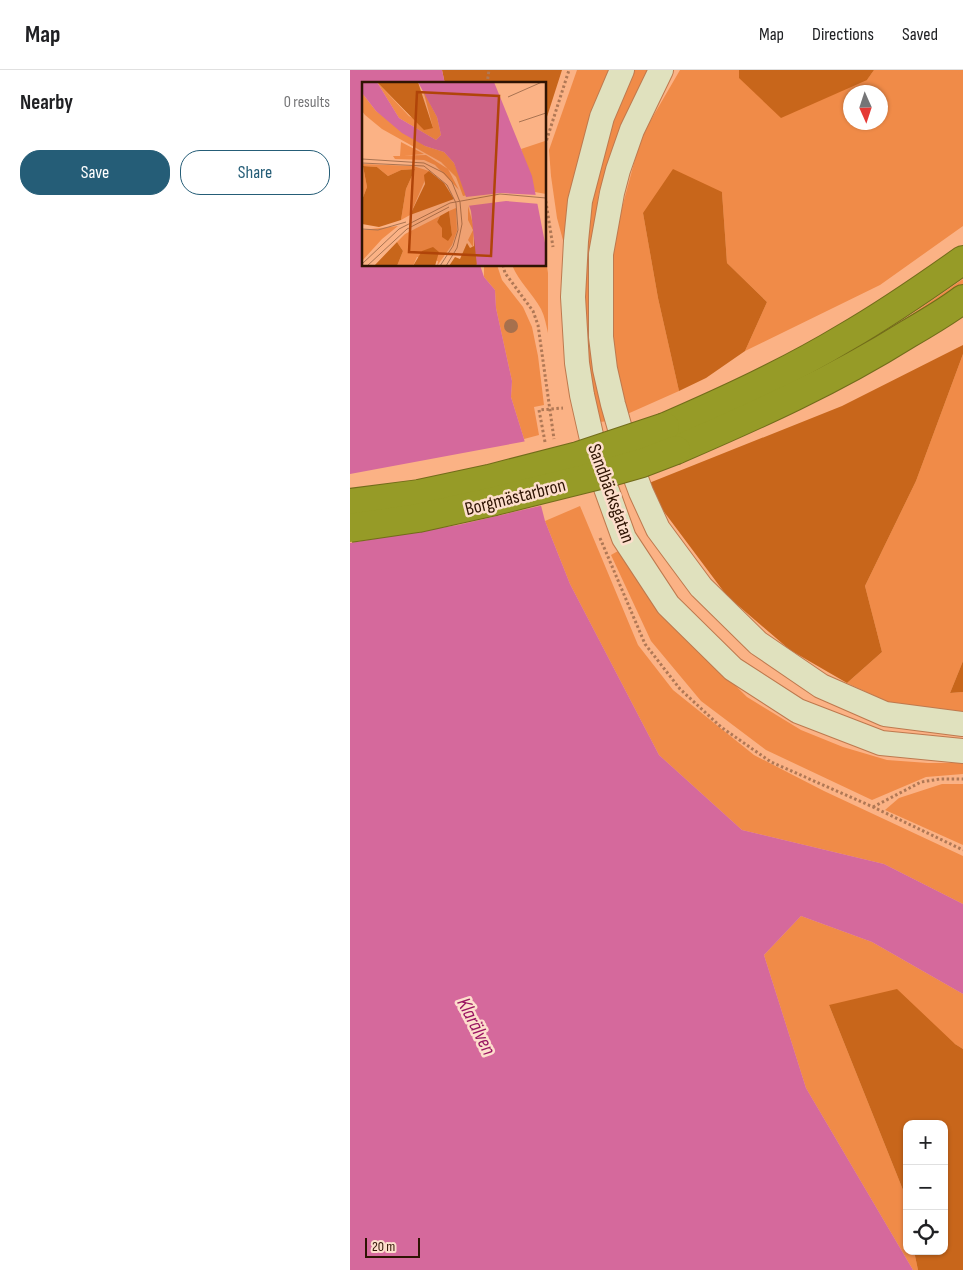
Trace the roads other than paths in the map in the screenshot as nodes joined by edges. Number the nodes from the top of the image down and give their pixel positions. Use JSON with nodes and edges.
{"nodes":[{"id":1,"x":622,"y":70,"type":"edge"},
{"id":2,"x":660,"y":70,"type":"edge"},
{"id":3,"x":963,"y":260,"type":"edge"},
{"id":4,"x":960,"y":303,"type":"edge"},
{"id":5,"x":670,"y":438,"type":"junction"},
{"id":6,"x":350,"y":503,"type":"edge"},
{"id":7,"x":350,"y":528,"type":"edge"},
{"id":8,"x":963,"y":724,"type":"edge"},
{"id":9,"x":963,"y":751,"type":"edge"}],
"edges":[{"from":1,"to":9,"type":"street","name":"Sandbäcksgatan"},
{"from":2,"to":8,"type":"street","name":"Sandbäcksgatan"},
{"from":3,"to":5,"type":"highway"},
{"from":4,"to":5,"type":"highway"},
{"from":5,"to":6,"type":"highway","name":"Borgmästarbron","bridge":true},
{"from":5,"to":7,"type":"highway","name":"Borgmästarbron","bridge":true}]}
